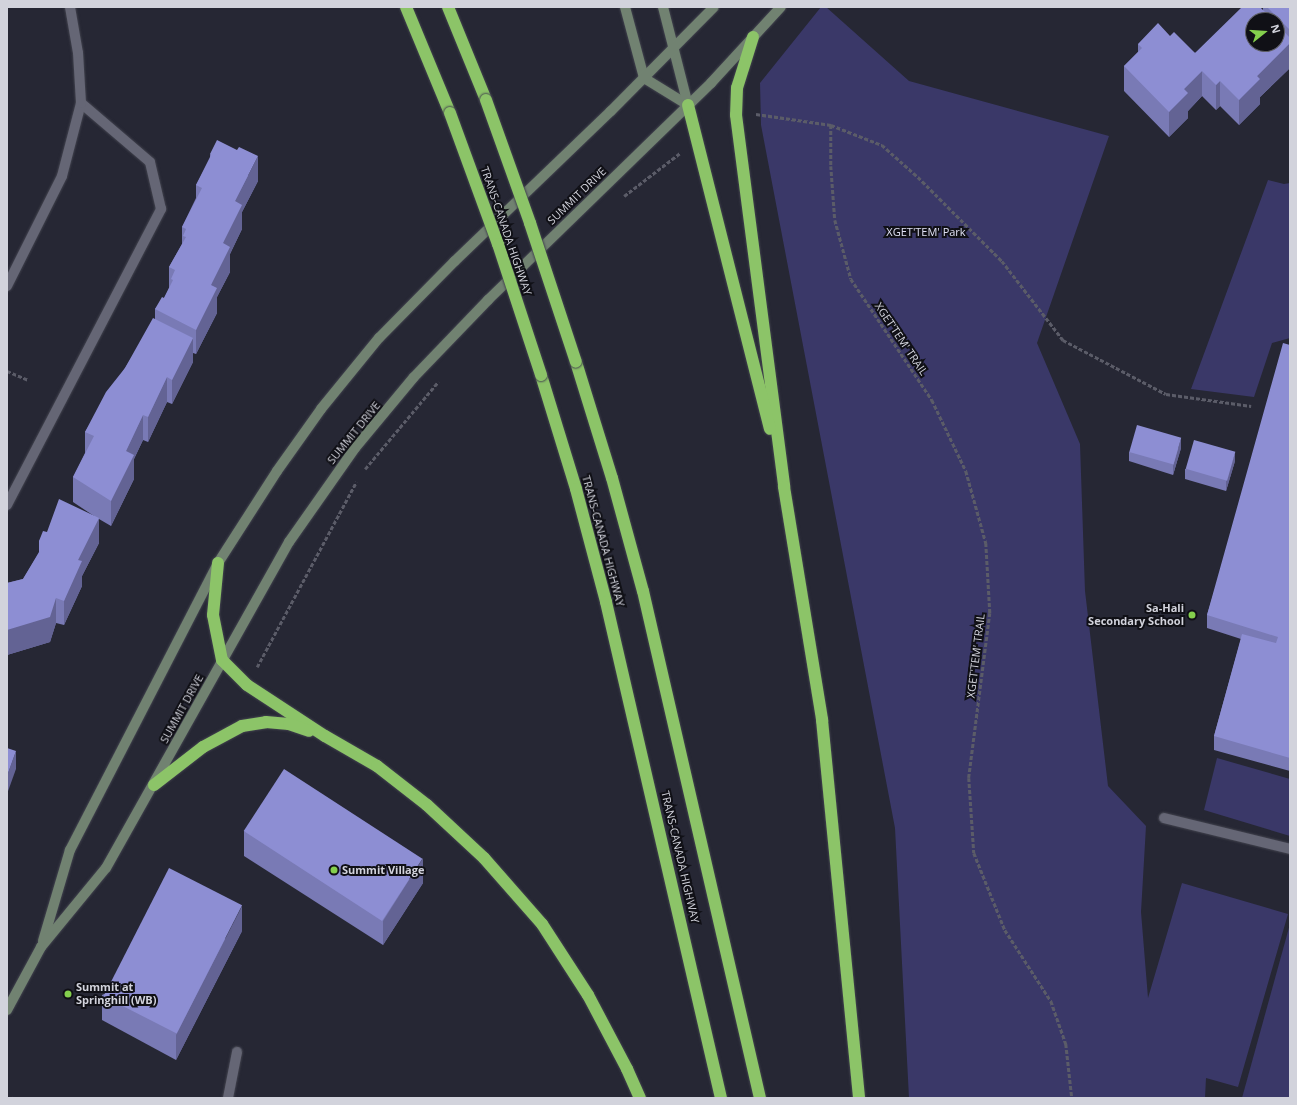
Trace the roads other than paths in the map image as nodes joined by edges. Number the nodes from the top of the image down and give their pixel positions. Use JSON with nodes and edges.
{"nodes":[{"id":1,"x":70,"y":7,"type":"edge"},
{"id":2,"x":406,"y":7,"type":"edge"},
{"id":3,"x":448,"y":7,"type":"edge"},
{"id":4,"x":625,"y":7,"type":"edge"},
{"id":5,"x":663,"y":7,"type":"edge"},
{"id":6,"x":714,"y":7,"type":"edge"},
{"id":7,"x":781,"y":7,"type":"edge"},
{"id":8,"x":753,"y":37,"type":"junction"},
{"id":9,"x":674,"y":48,"type":"junction"},
{"id":10,"x":644,"y":78,"type":"junction"},
{"id":11,"x":82,"y":103,"type":"junction"},
{"id":12,"x":688,"y":105,"type":"junction"},
{"id":13,"x":7,"y":286,"type":"edge"},
{"id":14,"x":784,"y":487,"type":"junction"},
{"id":15,"x":7,"y":506,"type":"edge"},
{"id":16,"x":218,"y":563,"type":"junction"},
{"id":17,"x":222,"y":660,"type":"junction"},
{"id":18,"x":325,"y":736,"type":"junction"},
{"id":19,"x":154,"y":785,"type":"junction"},
{"id":20,"x":1164,"y":818,"type":"dead end"},
{"id":21,"x":1290,"y":849,"type":"edge"},
{"id":22,"x":41,"y":947,"type":"junction"},
{"id":23,"x":7,"y":1010,"type":"edge"},
{"id":24,"x":237,"y":1052,"type":"dead end"},
{"id":25,"x":228,"y":1098,"type":"edge"},
{"id":26,"x":640,"y":1098,"type":"edge"},
{"id":27,"x":722,"y":1098,"type":"edge"},
{"id":28,"x":760,"y":1098,"type":"edge"},
{"id":29,"x":859,"y":1098,"type":"edge"}],
"edges":[{"from":1,"to":11,"type":"street"},
{"from":2,"to":27,"type":"highway","name":"TRANS-CANADA HIGHWAY","bridge":true},
{"from":3,"to":28,"type":"highway","bridge":true},
{"from":4,"to":10,"type":"main road"},
{"from":5,"to":9,"type":"main road"},
{"from":6,"to":9,"type":"main road","name":"SUMMIT DRIVE"},
{"from":7,"to":8,"type":"main road","name":"SUMMIT DRIVE"},
{"from":8,"to":12,"type":"main road","name":"SUMMIT DRIVE"},
{"from":8,"to":14,"type":"highway"},
{"from":9,"to":10,"type":"main road","name":"SUMMIT DRIVE"},
{"from":9,"to":12,"type":"main road"},
{"from":10,"to":12,"type":"main road"},
{"from":10,"to":16,"type":"main road","name":"SUMMIT DRIVE"},
{"from":11,"to":13,"type":"street"},
{"from":11,"to":15,"type":"street"},
{"from":12,"to":14,"type":"highway"},
{"from":12,"to":17,"type":"main road","name":"SUMMIT DRIVE"},
{"from":14,"to":29,"type":"highway"},
{"from":16,"to":17,"type":"highway"},
{"from":16,"to":22,"type":"main road","name":"SUMMIT DRIVE"},
{"from":17,"to":18,"type":"highway"},
{"from":17,"to":19,"type":"main road","name":"SUMMIT DRIVE"},
{"from":18,"to":19,"type":"highway"},
{"from":18,"to":26,"type":"highway"},
{"from":19,"to":22,"type":"main road","name":"SUMMIT DRIVE"},
{"from":20,"to":21,"type":"street"},
{"from":22,"to":23,"type":"main road","name":"SUMMIT DRIVE"},
{"from":24,"to":25,"type":"street"}]}
